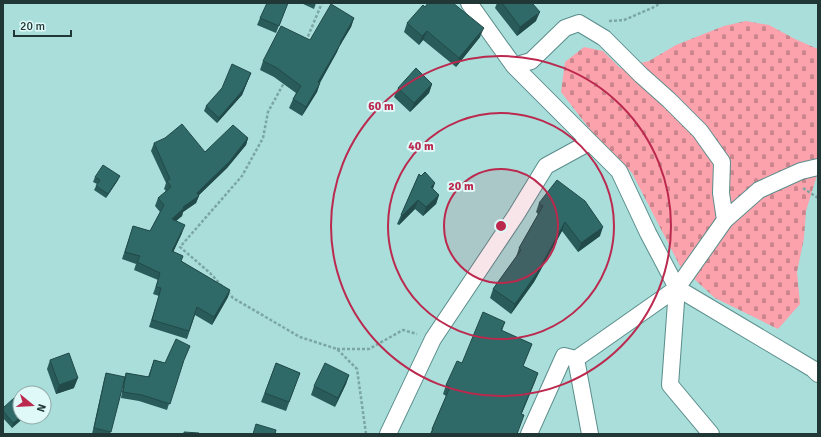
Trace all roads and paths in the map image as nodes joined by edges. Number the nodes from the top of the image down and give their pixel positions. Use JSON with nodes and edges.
{"nodes":[{"id":1,"x":322,"y":3,"type":"edge"},
{"id":2,"x":469,"y":3,"type":"edge"},
{"id":3,"x":661,"y":3,"type":"edge"},
{"id":4,"x":609,"y":21,"type":"dead end"},
{"id":5,"x":304,"y":44,"type":"edge"},
{"id":6,"x":514,"y":66,"type":"junction"},
{"id":7,"x":286,"y":78,"type":"edge"},
{"id":8,"x":590,"y":142,"type":"junction"},
{"id":9,"x":818,"y":167,"type":"edge"},
{"id":10,"x":725,"y":220,"type":"junction"},
{"id":11,"x":677,"y":288,"type":"junction"},
{"id":12,"x":433,"y":339,"type":"junction"},
{"id":13,"x":337,"y":349,"type":"junction"},
{"id":14,"x":576,"y":359,"type":"junction"},
{"id":15,"x":818,"y":374,"type":"edge"},
{"id":16,"x":366,"y":434,"type":"edge"},
{"id":17,"x":388,"y":434,"type":"edge"},
{"id":18,"x":529,"y":434,"type":"edge"},
{"id":19,"x":590,"y":434,"type":"edge"},
{"id":20,"x":710,"y":434,"type":"edge"}],
"edges":[{"from":1,"to":5,"type":"path"},
{"from":2,"to":6,"type":"street"},
{"from":3,"to":4,"type":"path"},
{"from":6,"to":8,"type":"street"},
{"from":6,"to":10,"type":"street"},
{"from":7,"to":13,"type":"path"},
{"from":8,"to":11,"type":"street"},
{"from":8,"to":12,"type":"street"},
{"from":9,"to":10,"type":"street"},
{"from":10,"to":11,"type":"street"},
{"from":11,"to":14,"type":"street"},
{"from":11,"to":15,"type":"street"},
{"from":11,"to":20,"type":"street"},
{"from":12,"to":13,"type":"path"},
{"from":12,"to":17,"type":"street"},
{"from":13,"to":16,"type":"path"},
{"from":14,"to":18,"type":"street"},
{"from":14,"to":19,"type":"street"}]}
